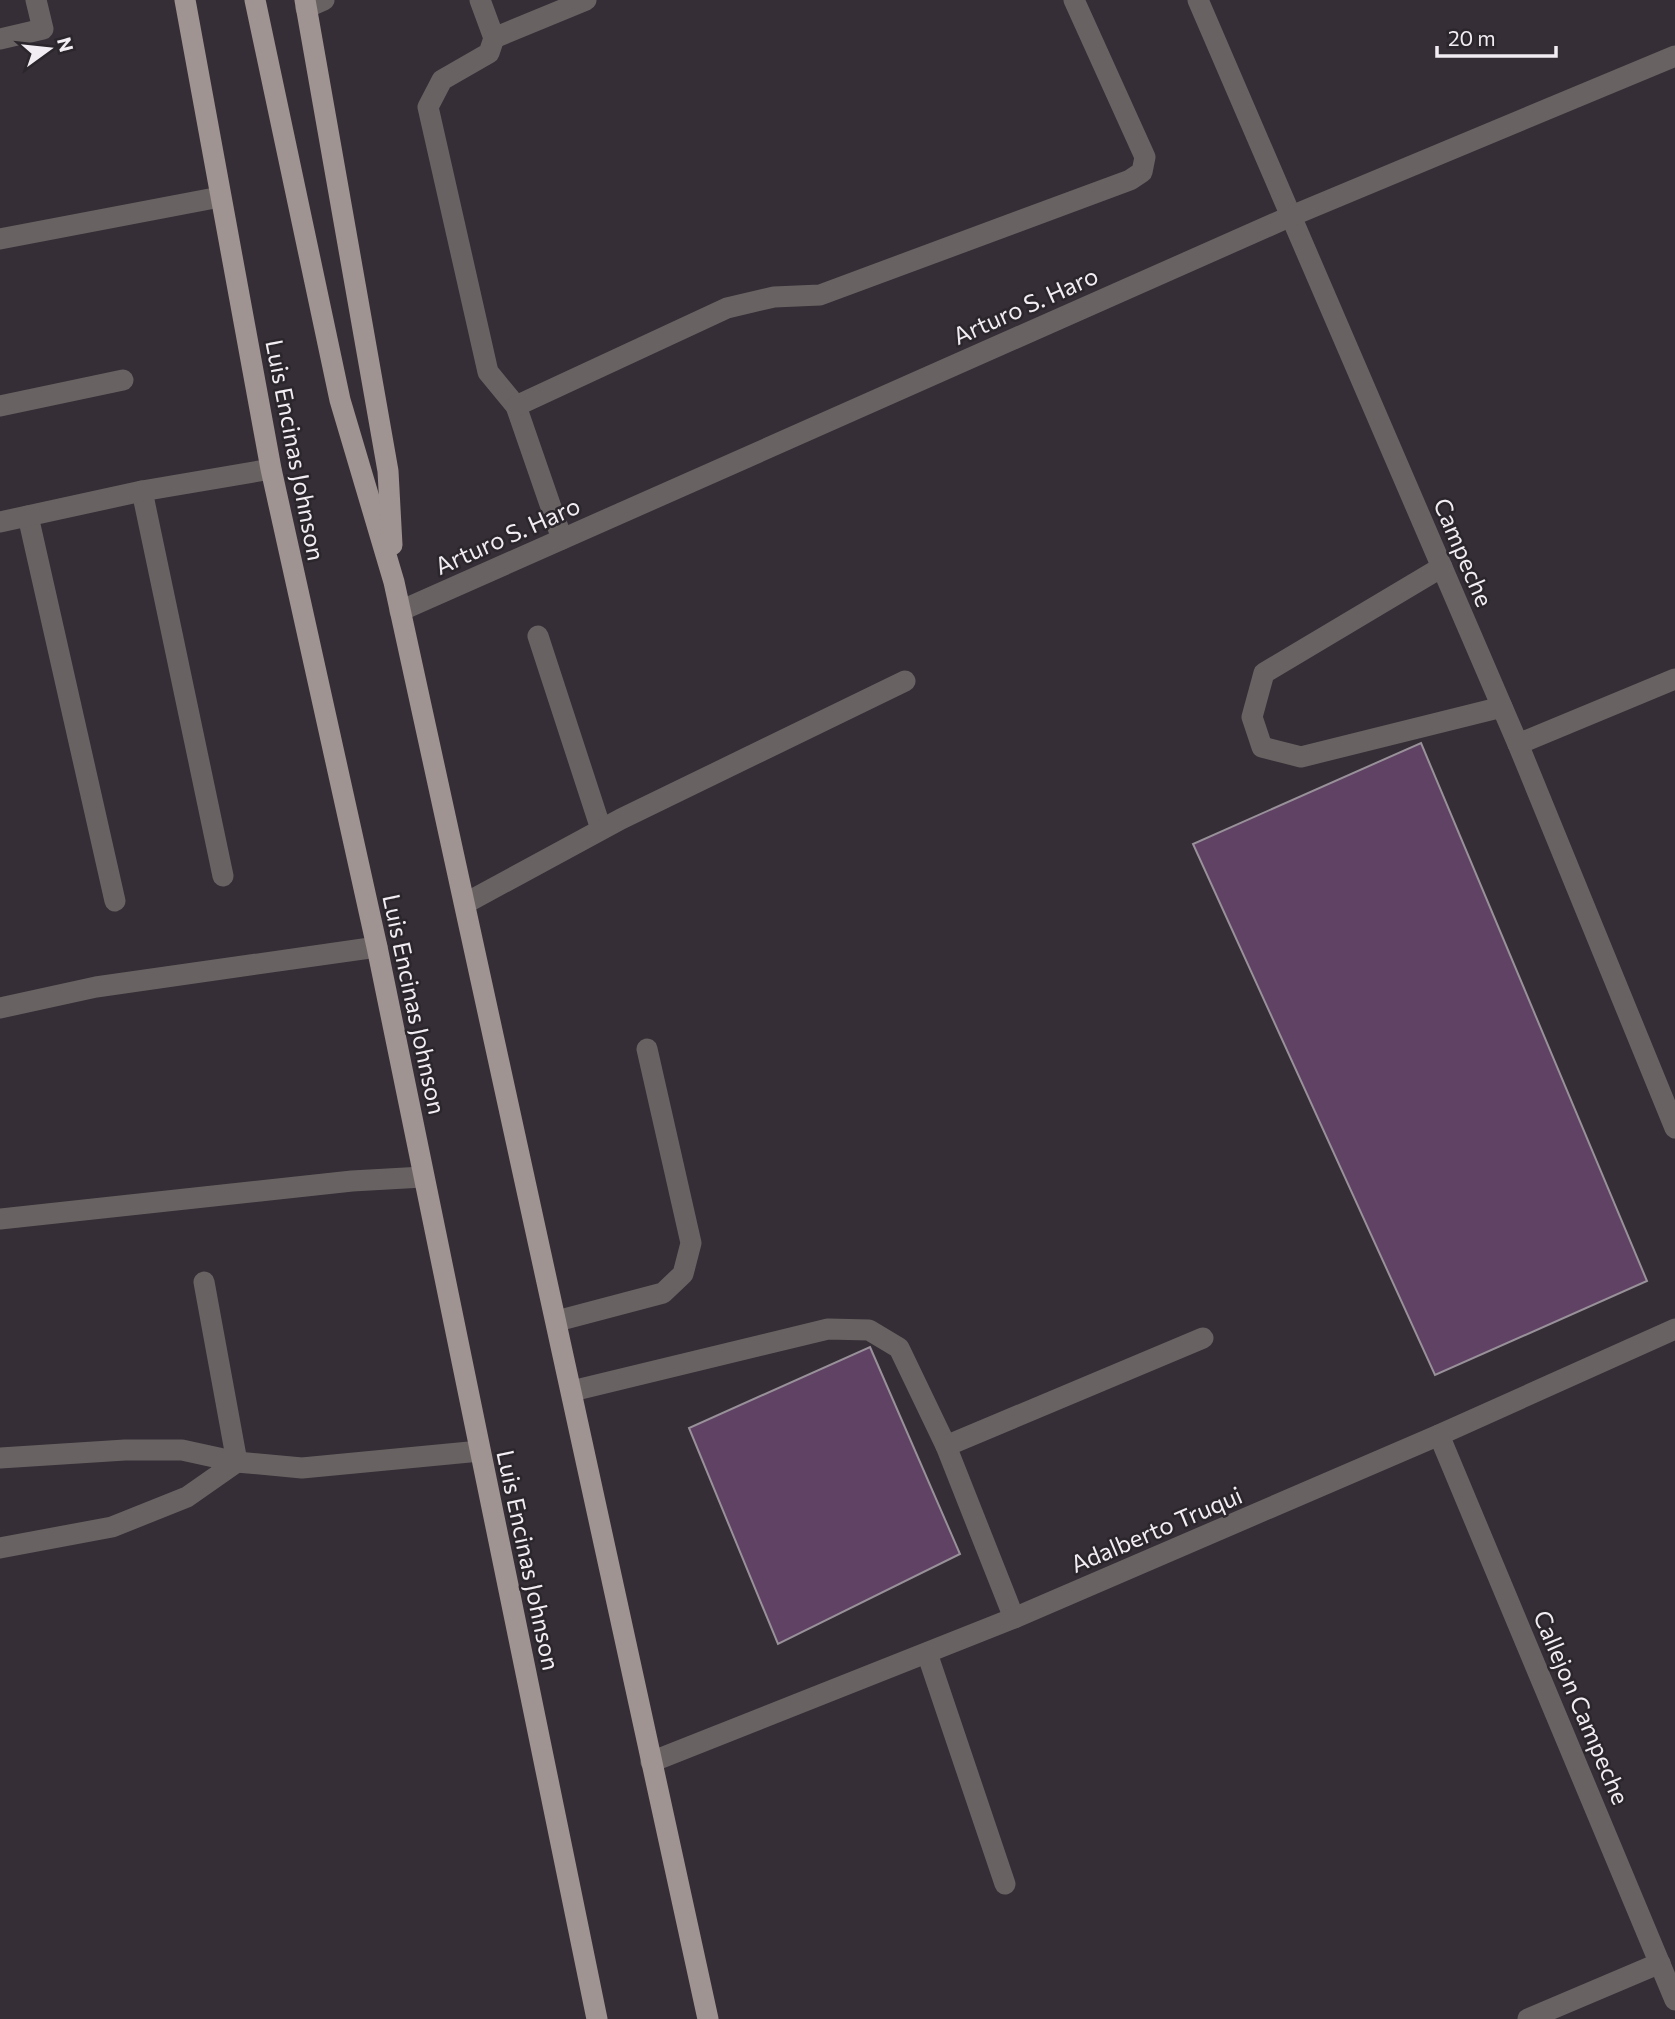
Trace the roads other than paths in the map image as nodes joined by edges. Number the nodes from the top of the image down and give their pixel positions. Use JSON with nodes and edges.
{"nodes":[{"id":1,"x":36,"y":0,"type":"edge"},
{"id":2,"x":255,"y":0,"type":"edge"},
{"id":3,"x":480,"y":0,"type":"edge"},
{"id":4,"x":586,"y":0,"type":"edge"},
{"id":5,"x":1074,"y":0,"type":"edge"},
{"id":6,"x":1198,"y":0,"type":"edge"},
{"id":7,"x":311,"y":3,"type":"edge"},
{"id":8,"x":186,"y":5,"type":"edge"},
{"id":9,"x":494,"y":38,"type":"junction"},
{"id":10,"x":0,"y":39,"type":"edge"},
{"id":11,"x":1675,"y":56,"type":"edge"},
{"id":12,"x":220,"y":197,"type":"junction"},
{"id":13,"x":1289,"y":216,"type":"junction"},
{"id":14,"x":0,"y":239,"type":"edge"},
{"id":15,"x":123,"y":380,"type":"dead end"},
{"id":16,"x":0,"y":406,"type":"edge"},
{"id":17,"x":516,"y":406,"type":"junction"},
{"id":18,"x":271,"y":469,"type":"junction"},
{"id":19,"x":142,"y":491,"type":"junction"},
{"id":20,"x":28,"y":516,"type":"junction"},
{"id":21,"x":0,"y":522,"type":"edge"},
{"id":22,"x":562,"y":539,"type":"junction"},
{"id":23,"x":1442,"y":567,"type":"junction"},
{"id":24,"x":394,"y":582,"type":"junction"},
{"id":25,"x":400,"y":611,"type":"junction"},
{"id":26,"x":538,"y":636,"type":"dead end"},
{"id":27,"x":1675,"y":679,"type":"edge"},
{"id":28,"x":905,"y":681,"type":"dead end"},
{"id":29,"x":1502,"y":707,"type":"junction"},
{"id":30,"x":1518,"y":744,"type":"junction"},
{"id":31,"x":601,"y":829,"type":"junction"},
{"id":32,"x":223,"y":876,"type":"dead end"},
{"id":33,"x":115,"y":901,"type":"dead end"},
{"id":34,"x":466,"y":904,"type":"junction"},
{"id":35,"x":377,"y":947,"type":"junction"},
{"id":36,"x":0,"y":1008,"type":"edge"},
{"id":37,"x":647,"y":1049,"type":"dead end"},
{"id":38,"x":1675,"y":1128,"type":"edge"},
{"id":39,"x":424,"y":1177,"type":"junction"},
{"id":40,"x":0,"y":1219,"type":"edge"},
{"id":41,"x":204,"y":1282,"type":"dead end"},
{"id":42,"x":557,"y":1321,"type":"junction"},
{"id":43,"x":1675,"y":1329,"type":"edge"},
{"id":44,"x":1203,"y":1338,"type":"dead end"},
{"id":45,"x":572,"y":1391,"type":"junction"},
{"id":46,"x":1439,"y":1435,"type":"junction"},
{"id":47,"x":946,"y":1446,"type":"junction"},
{"id":48,"x":480,"y":1451,"type":"junction"},
{"id":49,"x":0,"y":1458,"type":"edge"},
{"id":50,"x":237,"y":1462,"type":"junction"},
{"id":51,"x":0,"y":1548,"type":"edge"},
{"id":52,"x":1014,"y":1618,"type":"junction"},
{"id":53,"x":927,"y":1653,"type":"junction"},
{"id":54,"x":652,"y":1762,"type":"junction"},
{"id":55,"x":1005,"y":1884,"type":"dead end"},
{"id":56,"x":1667,"y":1960,"type":"edge"},
{"id":57,"x":1675,"y":2000,"type":"edge"},
{"id":58,"x":597,"y":2019,"type":"edge"},
{"id":59,"x":708,"y":2019,"type":"edge"},
{"id":60,"x":1528,"y":2019,"type":"edge"}],
"edges":[{"from":1,"to":10,"type":"street"},
{"from":2,"to":24,"type":"main road"},
{"from":3,"to":9,"type":"street"},
{"from":4,"to":9,"type":"street"},
{"from":5,"to":17,"type":"street"},
{"from":6,"to":13,"type":"street","name":"Campeche"},
{"from":7,"to":24,"type":"main road"},
{"from":8,"to":12,"type":"main road","name":"Luis Encinas Johnson"},
{"from":9,"to":17,"type":"street"},
{"from":11,"to":13,"type":"street","name":"Arturo S. Haro"},
{"from":12,"to":14,"type":"street"},
{"from":12,"to":18,"type":"main road","name":"Luis Encinas Johnson"},
{"from":13,"to":22,"type":"street","name":"Arturo S. Haro"},
{"from":13,"to":23,"type":"street","name":"Campeche"},
{"from":15,"to":16,"type":"street"},
{"from":17,"to":22,"type":"street"},
{"from":18,"to":19,"type":"street"},
{"from":18,"to":35,"type":"main road","name":"Luis Encinas Johnson"},
{"from":19,"to":20,"type":"street"},
{"from":19,"to":32,"type":"street"},
{"from":20,"to":21,"type":"street"},
{"from":20,"to":33,"type":"street"},
{"from":22,"to":25,"type":"street","name":"Arturo S. Haro"},
{"from":23,"to":29,"type":"street","name":"Campeche"},
{"from":23,"to":29,"type":"street"},
{"from":24,"to":25,"type":"main road"},
{"from":25,"to":34,"type":"main road"},
{"from":26,"to":31,"type":"street"},
{"from":27,"to":30,"type":"street"},
{"from":28,"to":31,"type":"street"},
{"from":29,"to":30,"type":"street","name":"Campeche"},
{"from":30,"to":38,"type":"street","name":"Campeche"},
{"from":31,"to":34,"type":"street"},
{"from":34,"to":42,"type":"main road"},
{"from":35,"to":36,"type":"street"},
{"from":35,"to":39,"type":"main road","name":"Luis Encinas Johnson"},
{"from":37,"to":42,"type":"street"},
{"from":39,"to":40,"type":"street"},
{"from":39,"to":48,"type":"main road","name":"Luis Encinas Johnson"},
{"from":41,"to":50,"type":"street"},
{"from":42,"to":45,"type":"main road"},
{"from":43,"to":46,"type":"street","name":"Adalberto Truqui"},
{"from":44,"to":47,"type":"street"},
{"from":45,"to":47,"type":"street"},
{"from":45,"to":54,"type":"main road"},
{"from":46,"to":52,"type":"street","name":"Adalberto Truqui"},
{"from":46,"to":56,"type":"street","name":"Callejon Campeche"},
{"from":47,"to":52,"type":"street"},
{"from":48,"to":50,"type":"street"},
{"from":48,"to":58,"type":"main road","name":"Luis Encinas Johnson"},
{"from":49,"to":50,"type":"street"},
{"from":50,"to":51,"type":"street"},
{"from":52,"to":53,"type":"street","name":"Adalberto Truqui"},
{"from":53,"to":54,"type":"street","name":"Adalberto Truqui"},
{"from":53,"to":55,"type":"street"},
{"from":54,"to":59,"type":"main road"},
{"from":56,"to":57,"type":"street","name":"Callejon Campeche"},
{"from":56,"to":60,"type":"street"}]}
